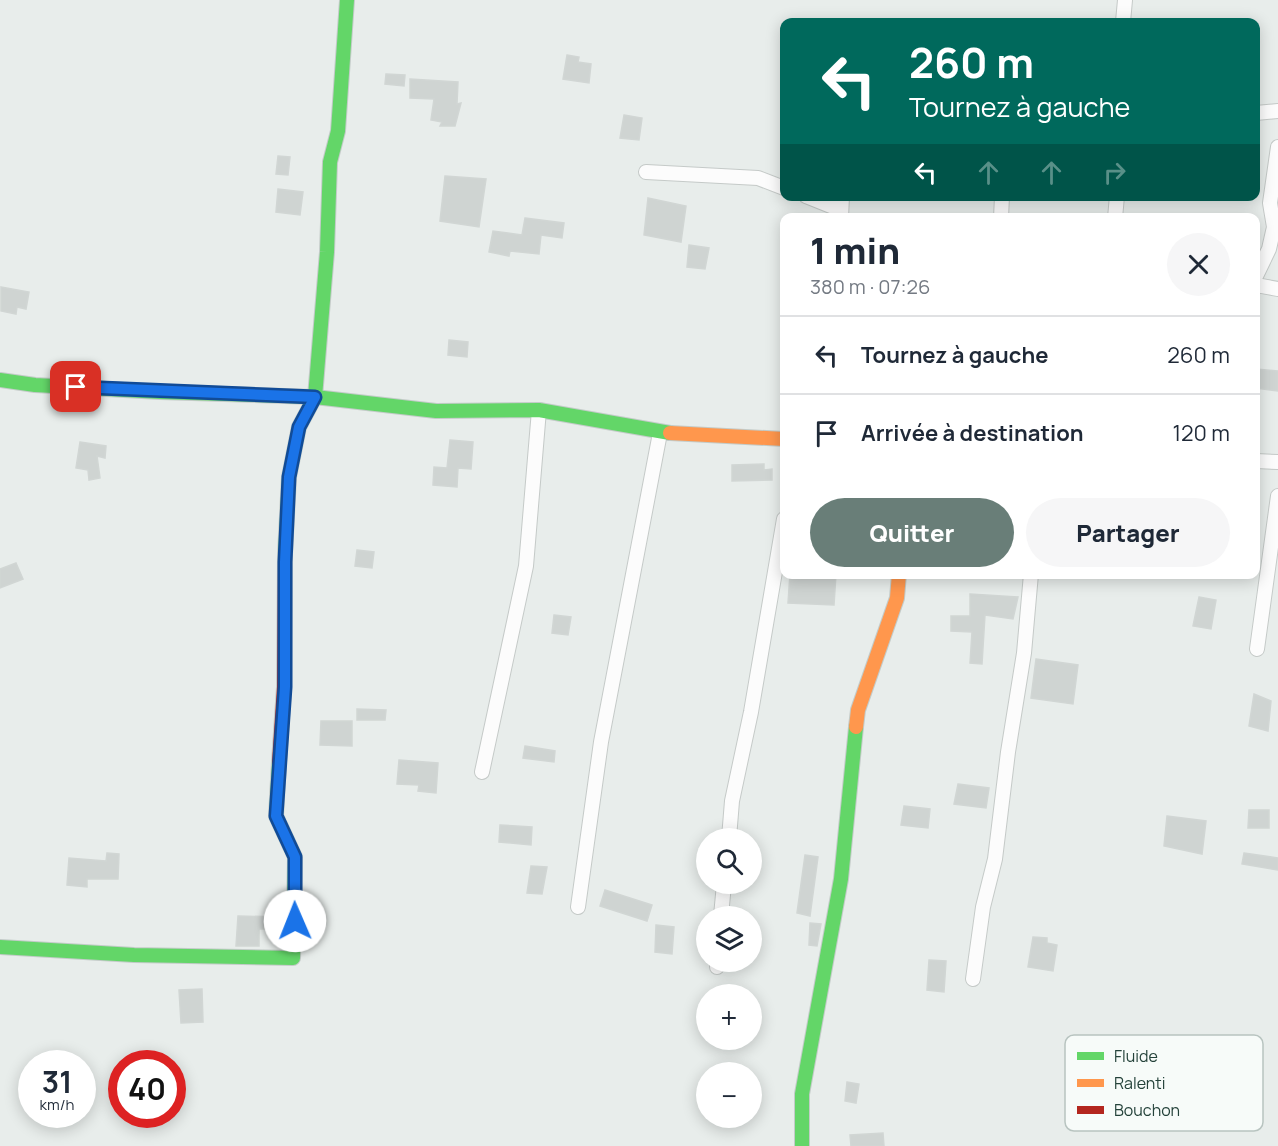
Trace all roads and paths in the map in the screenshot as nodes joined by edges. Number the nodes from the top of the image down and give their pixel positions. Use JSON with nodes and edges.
{"nodes":[{"id":1,"x":347,"y":0,"type":"edge"},
{"id":2,"x":1125,"y":0,"type":"edge"},
{"id":3,"x":1123,"y":18,"type":"edge"},
{"id":4,"x":1278,"y":111,"type":"edge"},
{"id":5,"x":1260,"y":113,"type":"edge"},
{"id":6,"x":1278,"y":147,"type":"edge"},
{"id":7,"x":646,"y":172,"type":"dead end"},
{"id":8,"x":780,"y":186,"type":"edge"},
{"id":9,"x":821,"y":201,"type":"edge"},
{"id":10,"x":841,"y":208,"type":"edge"},
{"id":11,"x":1260,"y":268,"type":"edge"},
{"id":12,"x":1260,"y":286,"type":"edge"},
{"id":13,"x":1278,"y":289,"type":"edge"},
{"id":14,"x":0,"y":380,"type":"edge"},
{"id":15,"x":315,"y":397,"type":"junction"},
{"id":16,"x":539,"y":410,"type":"junction"},
{"id":17,"x":660,"y":433,"type":"junction"},
{"id":18,"x":780,"y":439,"type":"edge"},
{"id":19,"x":1260,"y":461,"type":"edge"},
{"id":20,"x":1278,"y":462,"type":"edge"},
{"id":21,"x":1278,"y":496,"type":"edge"},
{"id":22,"x":780,"y":542,"type":"edge"},
{"id":23,"x":899,"y":579,"type":"edge"},
{"id":24,"x":1031,"y":579,"type":"edge"},
{"id":25,"x":1257,"y":649,"type":"dead end"},
{"id":26,"x":482,"y":772,"type":"dead end"},
{"id":27,"x":730,"y":828,"type":"edge"},
{"id":28,"x":578,"y":907,"type":"dead end"},
{"id":29,"x":0,"y":947,"type":"edge"},
{"id":30,"x":973,"y":979,"type":"dead end"},
{"id":31,"x":802,"y":1146,"type":"edge"}],
"edges":[{"from":1,"to":15,"type":"street"},
{"from":2,"to":3,"type":"street"},
{"from":4,"to":5,"type":"street"},
{"from":6,"to":11,"type":"street"},
{"from":7,"to":8,"type":"street"},
{"from":9,"to":10,"type":"street"},
{"from":12,"to":13,"type":"street"},
{"from":14,"to":15,"type":"street"},
{"from":15,"to":16,"type":"street"},
{"from":15,"to":29,"type":"street"},
{"from":16,"to":17,"type":"street"},
{"from":16,"to":26,"type":"street"},
{"from":17,"to":18,"type":"street"},
{"from":17,"to":28,"type":"street"},
{"from":19,"to":20,"type":"street"},
{"from":21,"to":25,"type":"street"},
{"from":22,"to":27,"type":"street"},
{"from":23,"to":31,"type":"street"},
{"from":24,"to":30,"type":"street"}]}
